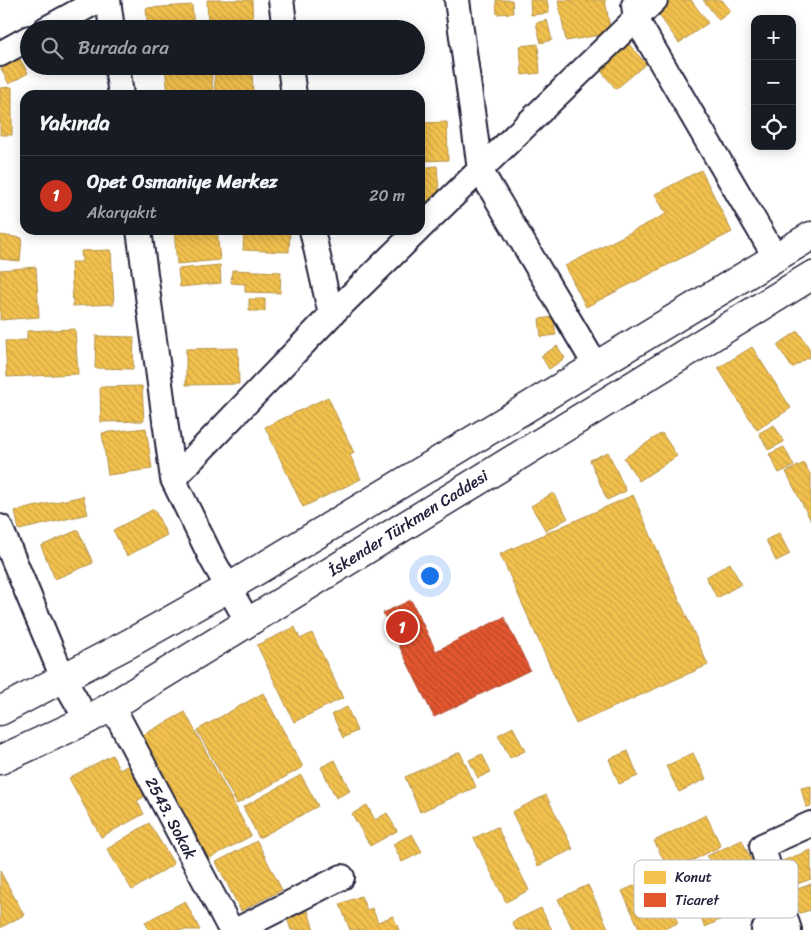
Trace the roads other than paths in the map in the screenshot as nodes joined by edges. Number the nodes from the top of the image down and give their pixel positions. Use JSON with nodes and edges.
{"nodes":[{"id":1,"x":99,"y":0,"type":"edge"},
{"id":2,"x":108,"y":0,"type":"edge"},
{"id":3,"x":281,"y":0,"type":"edge"},
{"id":4,"x":457,"y":0,"type":"edge"},
{"id":5,"x":656,"y":0,"type":"edge"},
{"id":6,"x":635,"y":10,"type":"edge"},
{"id":7,"x":62,"y":20,"type":"edge"},
{"id":8,"x":111,"y":20,"type":"edge"},
{"id":9,"x":284,"y":20,"type":"edge"},
{"id":10,"x":20,"y":43,"type":"edge"},
{"id":11,"x":0,"y":54,"type":"edge"},
{"id":12,"x":118,"y":75,"type":"edge"},
{"id":13,"x":291,"y":75,"type":"edge"},
{"id":14,"x":120,"y":90,"type":"edge"},
{"id":15,"x":293,"y":90,"type":"edge"},
{"id":16,"x":480,"y":170,"type":"junction"},
{"id":17,"x":425,"y":223,"type":"edge"},
{"id":18,"x":140,"y":235,"type":"edge"},
{"id":19,"x":313,"y":235,"type":"edge"},
{"id":20,"x":413,"y":235,"type":"edge"},
{"id":21,"x":811,"y":236,"type":"edge"},
{"id":22,"x":776,"y":258,"type":"junction"},
{"id":23,"x":811,"y":276,"type":"edge"},
{"id":24,"x":331,"y":314,"type":"junction"},
{"id":25,"x":596,"y":366,"type":"junction"},
{"id":26,"x":174,"y":478,"type":"junction"},
{"id":27,"x":0,"y":527,"type":"edge"},
{"id":28,"x":228,"y":588,"type":"junction"},
{"id":29,"x":248,"y":622,"type":"junction"},
{"id":30,"x":63,"y":678,"type":"junction"},
{"id":31,"x":112,"y":706,"type":"junction"},
{"id":32,"x":0,"y":711,"type":"edge"},
{"id":33,"x":87,"y":720,"type":"junction"},
{"id":34,"x":0,"y":760,"type":"edge"},
{"id":35,"x":811,"y":824,"type":"edge"},
{"id":36,"x":767,"y":860,"type":"edge"},
{"id":37,"x":342,"y":877,"type":"dead end"},
{"id":38,"x":788,"y":926,"type":"edge"},
{"id":39,"x":231,"y":930,"type":"edge"},
{"id":40,"x":237,"y":930,"type":"edge"},
{"id":41,"x":764,"y":930,"type":"edge"}],
"edges":[{"from":1,"to":7,"type":"street"},
{"from":2,"to":8,"type":"street"},
{"from":3,"to":9,"type":"street"},
{"from":4,"to":16,"type":"street"},
{"from":5,"to":6,"type":"street"},
{"from":6,"to":16,"type":"street"},
{"from":6,"to":22,"type":"street"},
{"from":10,"to":11,"type":"street"},
{"from":12,"to":14,"type":"street"},
{"from":13,"to":15,"type":"street"},
{"from":16,"to":17,"type":"street"},
{"from":16,"to":25,"type":"street"},
{"from":18,"to":26,"type":"street"},
{"from":19,"to":24,"type":"street"},
{"from":20,"to":24,"type":"street"},
{"from":21,"to":22,"type":"main road"},
{"from":22,"to":25,"type":"main road"},
{"from":23,"to":29,"type":"main road","name":"İskender Türkmen Caddesi"},
{"from":24,"to":26,"type":"street"},
{"from":25,"to":28,"type":"main road"},
{"from":26,"to":28,"type":"street"},
{"from":27,"to":30,"type":"street"},
{"from":28,"to":29,"type":"street"},
{"from":28,"to":30,"type":"main road"},
{"from":29,"to":31,"type":"main road","name":"İskender Türkmen Caddesi"},
{"from":30,"to":32,"type":"main road"},
{"from":30,"to":33,"type":"street"},
{"from":31,"to":33,"type":"main road","name":"İskender Türkmen Caddesi"},
{"from":31,"to":39,"type":"street","name":"2543. Sokak"},
{"from":33,"to":34,"type":"main road","name":"İskender Türkmen Caddesi"},
{"from":35,"to":36,"type":"street"},
{"from":37,"to":40,"type":"street"},
{"from":38,"to":41,"type":"street"}]}
